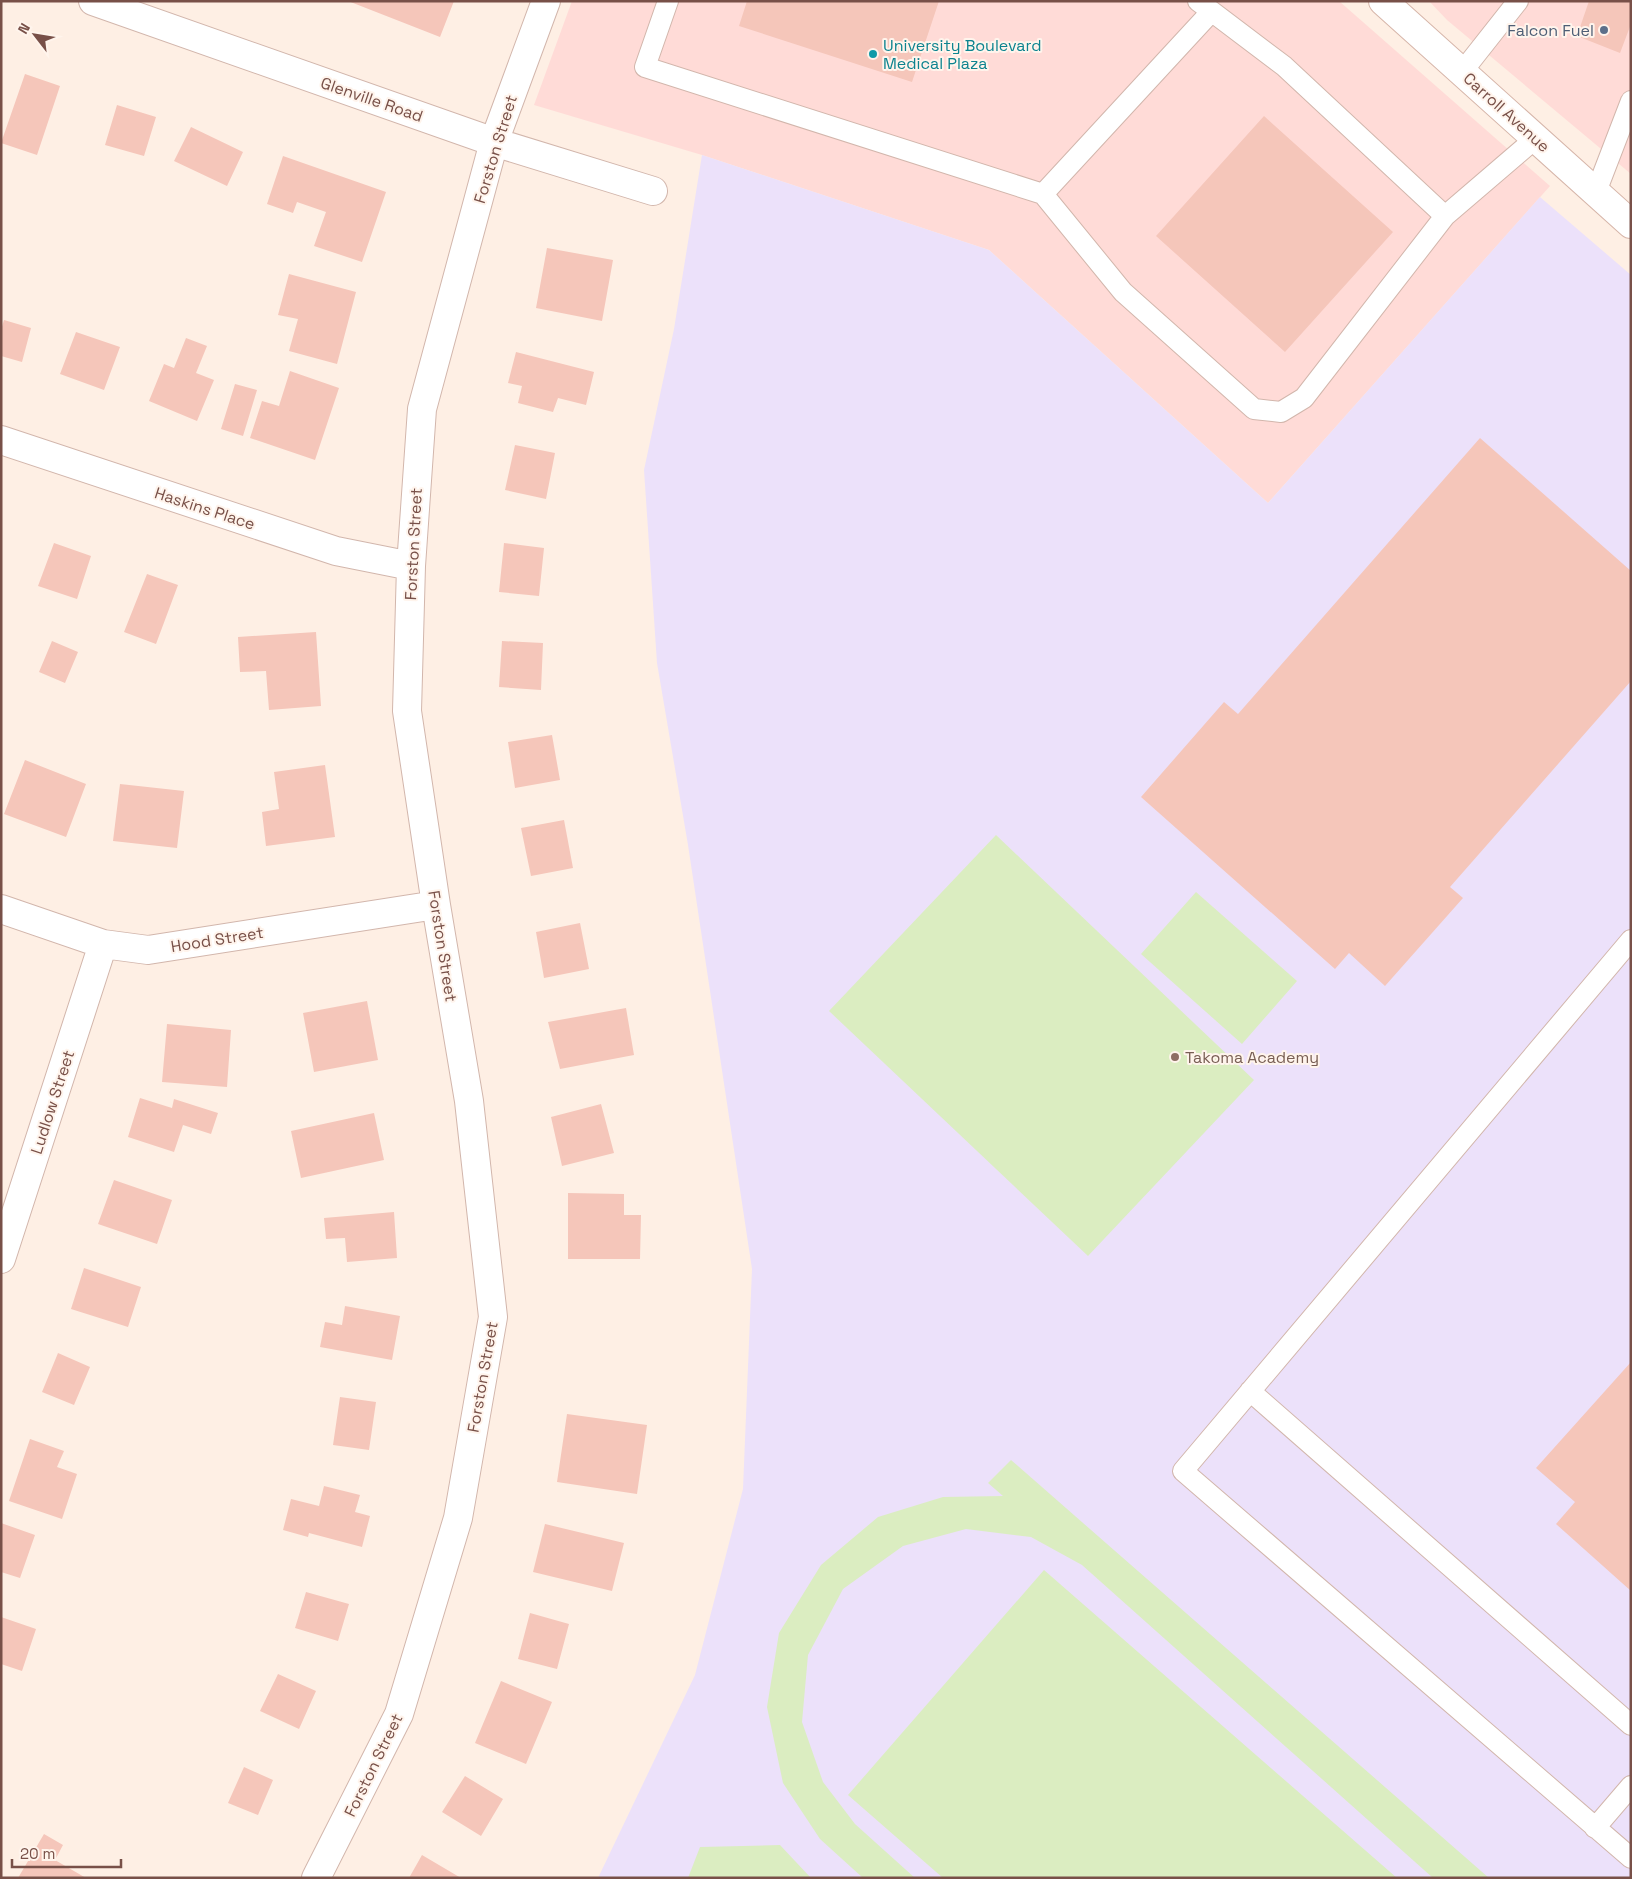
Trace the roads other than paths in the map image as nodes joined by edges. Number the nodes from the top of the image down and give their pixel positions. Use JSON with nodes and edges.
{"nodes":[{"id":1,"x":93,"y":1,"type":"edge"},
{"id":2,"x":546,"y":1,"type":"edge"},
{"id":3,"x":668,"y":1,"type":"edge"},
{"id":4,"x":1383,"y":1,"type":"edge"},
{"id":5,"x":1518,"y":1,"type":"edge"},
{"id":6,"x":1204,"y":6,"type":"edge"},
{"id":7,"x":1462,"y":72,"type":"junction"},
{"id":8,"x":1631,"y":101,"type":"edge"},
{"id":9,"x":1536,"y":138,"type":"junction"},
{"id":10,"x":494,"y":142,"type":"junction"},
{"id":11,"x":653,"y":191,"type":"dead end"},
{"id":12,"x":1596,"y":192,"type":"junction"},
{"id":13,"x":1043,"y":194,"type":"junction"},
{"id":14,"x":1445,"y":216,"type":"junction"},
{"id":15,"x":1631,"y":224,"type":"edge"},
{"id":16,"x":1,"y":440,"type":"edge"},
{"id":17,"x":411,"y":566,"type":"junction"},
{"id":18,"x":436,"y":905,"type":"junction"},
{"id":19,"x":1,"y":909,"type":"edge"},
{"id":20,"x":1631,"y":940,"type":"edge"},
{"id":21,"x":103,"y":944,"type":"junction"},
{"id":22,"x":1,"y":1259,"type":"edge"},
{"id":23,"x":1250,"y":1391,"type":"junction"},
{"id":24,"x":1631,"y":1725,"type":"edge"},
{"id":25,"x":1631,"y":1786,"type":"edge"},
{"id":26,"x":1595,"y":1828,"type":"junction"},
{"id":27,"x":1631,"y":1858,"type":"edge"},
{"id":28,"x":316,"y":1878,"type":"edge"}],
"edges":[{"from":1,"to":10,"type":"street","name":"Glenville Road"},
{"from":2,"to":10,"type":"street","name":"Forston Street"},
{"from":3,"to":13,"type":"lane"},
{"from":4,"to":7,"type":"street","name":"Carroll Avenue"},
{"from":5,"to":7,"type":"lane"},
{"from":6,"to":13,"type":"lane"},
{"from":6,"to":14,"type":"lane"},
{"from":7,"to":9,"type":"street","name":"Carroll Avenue"},
{"from":8,"to":12,"type":"lane"},
{"from":9,"to":12,"type":"street","name":"Carroll Avenue"},
{"from":9,"to":14,"type":"lane"},
{"from":10,"to":11,"type":"street","name":"Glenville Road"},
{"from":10,"to":17,"type":"street","name":"Forston Street"},
{"from":12,"to":15,"type":"street","name":"Carroll Avenue"},
{"from":13,"to":14,"type":"lane"},
{"from":16,"to":17,"type":"street","name":"Haskins Place"},
{"from":17,"to":18,"type":"street","name":"Forston Street"},
{"from":18,"to":21,"type":"street","name":"Hood Street"},
{"from":18,"to":28,"type":"street","name":"Forston Street"},
{"from":19,"to":21,"type":"street","name":"Hood Street"},
{"from":20,"to":23,"type":"lane"},
{"from":21,"to":22,"type":"street","name":"Ludlow Street"},
{"from":23,"to":24,"type":"lane"},
{"from":23,"to":26,"type":"lane"},
{"from":25,"to":26,"type":"lane"},
{"from":26,"to":27,"type":"lane"}]}
